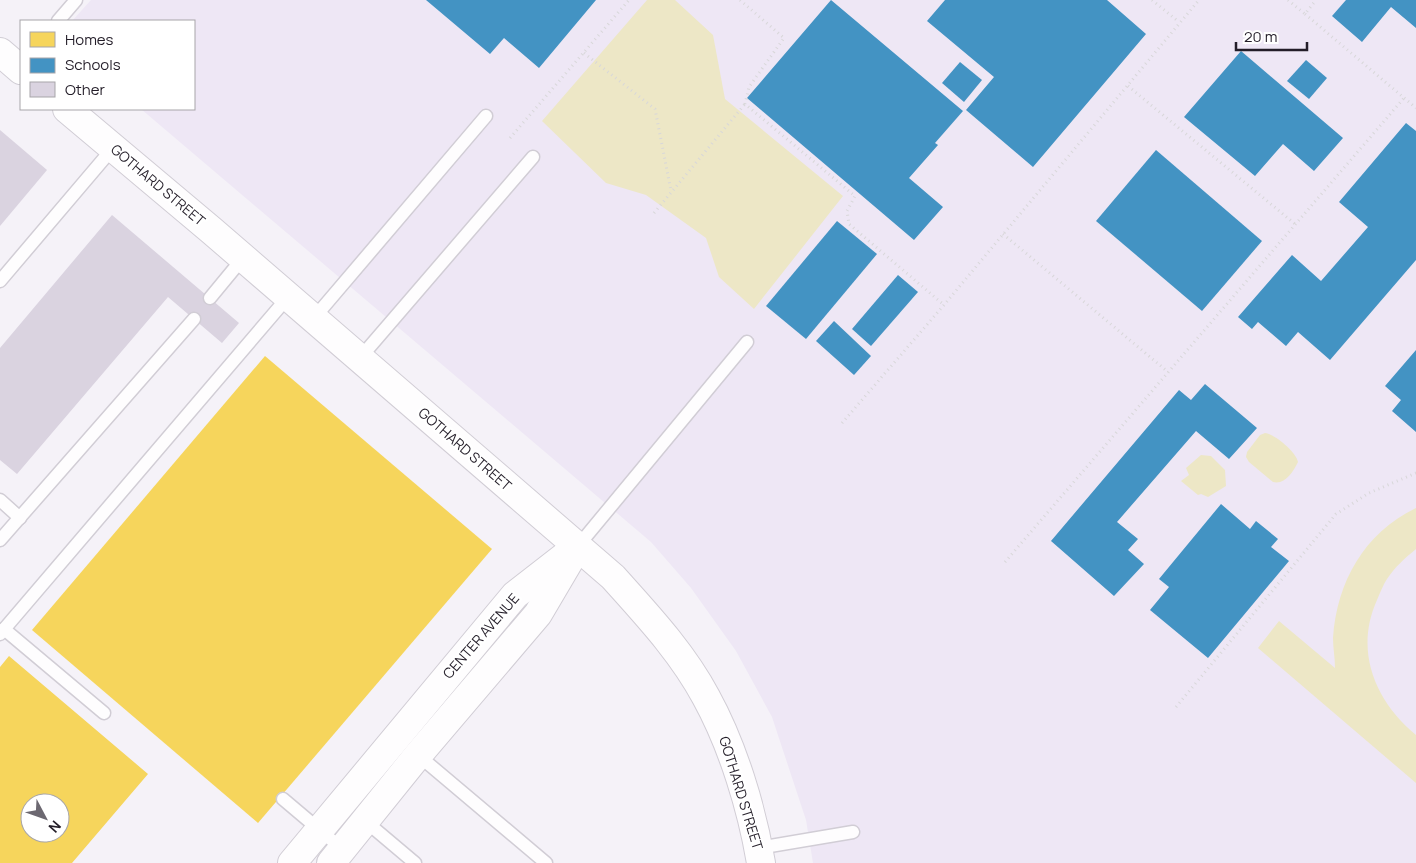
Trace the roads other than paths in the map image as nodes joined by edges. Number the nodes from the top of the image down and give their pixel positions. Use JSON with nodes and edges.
{"nodes":[{"id":1,"x":76,"y":0,"type":"edge"},
{"id":2,"x":59,"y":20,"type":"edge"},
{"id":3,"x":68,"y":110,"type":"edge"},
{"id":4,"x":486,"y":116,"type":"dead end"},
{"id":5,"x":113,"y":148,"type":"junction"},
{"id":6,"x":533,"y":157,"type":"dead end"},
{"id":7,"x":243,"y":258,"type":"junction"},
{"id":8,"x":0,"y":281,"type":"edge"},
{"id":9,"x":210,"y":298,"type":"dead end"},
{"id":10,"x":288,"y":298,"type":"junction"},
{"id":11,"x":314,"y":318,"type":"junction"},
{"id":12,"x":194,"y":319,"type":"dead end"},
{"id":13,"x":747,"y":342,"type":"dead end"},
{"id":14,"x":360,"y":358,"type":"junction"},
{"id":15,"x":0,"y":500,"type":"edge"},
{"id":16,"x":20,"y":518,"type":"junction"},
{"id":17,"x":0,"y":540,"type":"edge"},
{"id":18,"x":578,"y":546,"type":"junction"},
{"id":19,"x":2,"y":632,"type":"edge"},
{"id":20,"x":104,"y":713,"type":"dead end"},
{"id":21,"x":418,"y":755,"type":"junction"},
{"id":22,"x":283,"y":798,"type":"dead end"},
{"id":23,"x":364,"y":820,"type":"junction"},
{"id":24,"x":320,"y":830,"type":"junction"},
{"id":25,"x":853,"y":832,"type":"dead end"},
{"id":26,"x":760,"y":855,"type":"edge"},
{"id":27,"x":336,"y":856,"type":"edge"},
{"id":28,"x":292,"y":863,"type":"edge"},
{"id":29,"x":415,"y":863,"type":"edge"},
{"id":30,"x":546,"y":863,"type":"edge"}],
"edges":[{"from":1,"to":2,"type":"lane"},
{"from":3,"to":5,"type":"street","name":"GOTHARD STREET"},
{"from":4,"to":11,"type":"lane"},
{"from":5,"to":7,"type":"street","name":"GOTHARD STREET"},
{"from":5,"to":8,"type":"lane"},
{"from":6,"to":14,"type":"lane"},
{"from":7,"to":9,"type":"lane"},
{"from":7,"to":10,"type":"street","name":"GOTHARD STREET"},
{"from":10,"to":11,"type":"street","name":"GOTHARD STREET"},
{"from":10,"to":19,"type":"lane"},
{"from":11,"to":14,"type":"street","name":"GOTHARD STREET"},
{"from":12,"to":16,"type":"lane"},
{"from":13,"to":18,"type":"lane"},
{"from":14,"to":18,"type":"street","name":"GOTHARD STREET"},
{"from":15,"to":16,"type":"lane"},
{"from":16,"to":17,"type":"lane"},
{"from":18,"to":21,"type":"street","name":"CENTER AVENUE"},
{"from":18,"to":24,"type":"street","name":"CENTER AVENUE"},
{"from":18,"to":26,"type":"street","name":"GOTHARD STREET"},
{"from":19,"to":20,"type":"lane"},
{"from":21,"to":23,"type":"street","name":"CENTER AVENUE"},
{"from":21,"to":30,"type":"lane"},
{"from":22,"to":24,"type":"lane"},
{"from":23,"to":27,"type":"street","name":"CENTER AVENUE"},
{"from":23,"to":29,"type":"lane"},
{"from":24,"to":27,"type":"lane"},
{"from":24,"to":28,"type":"street","name":"CENTER AVENUE"},
{"from":25,"to":26,"type":"lane"}]}
